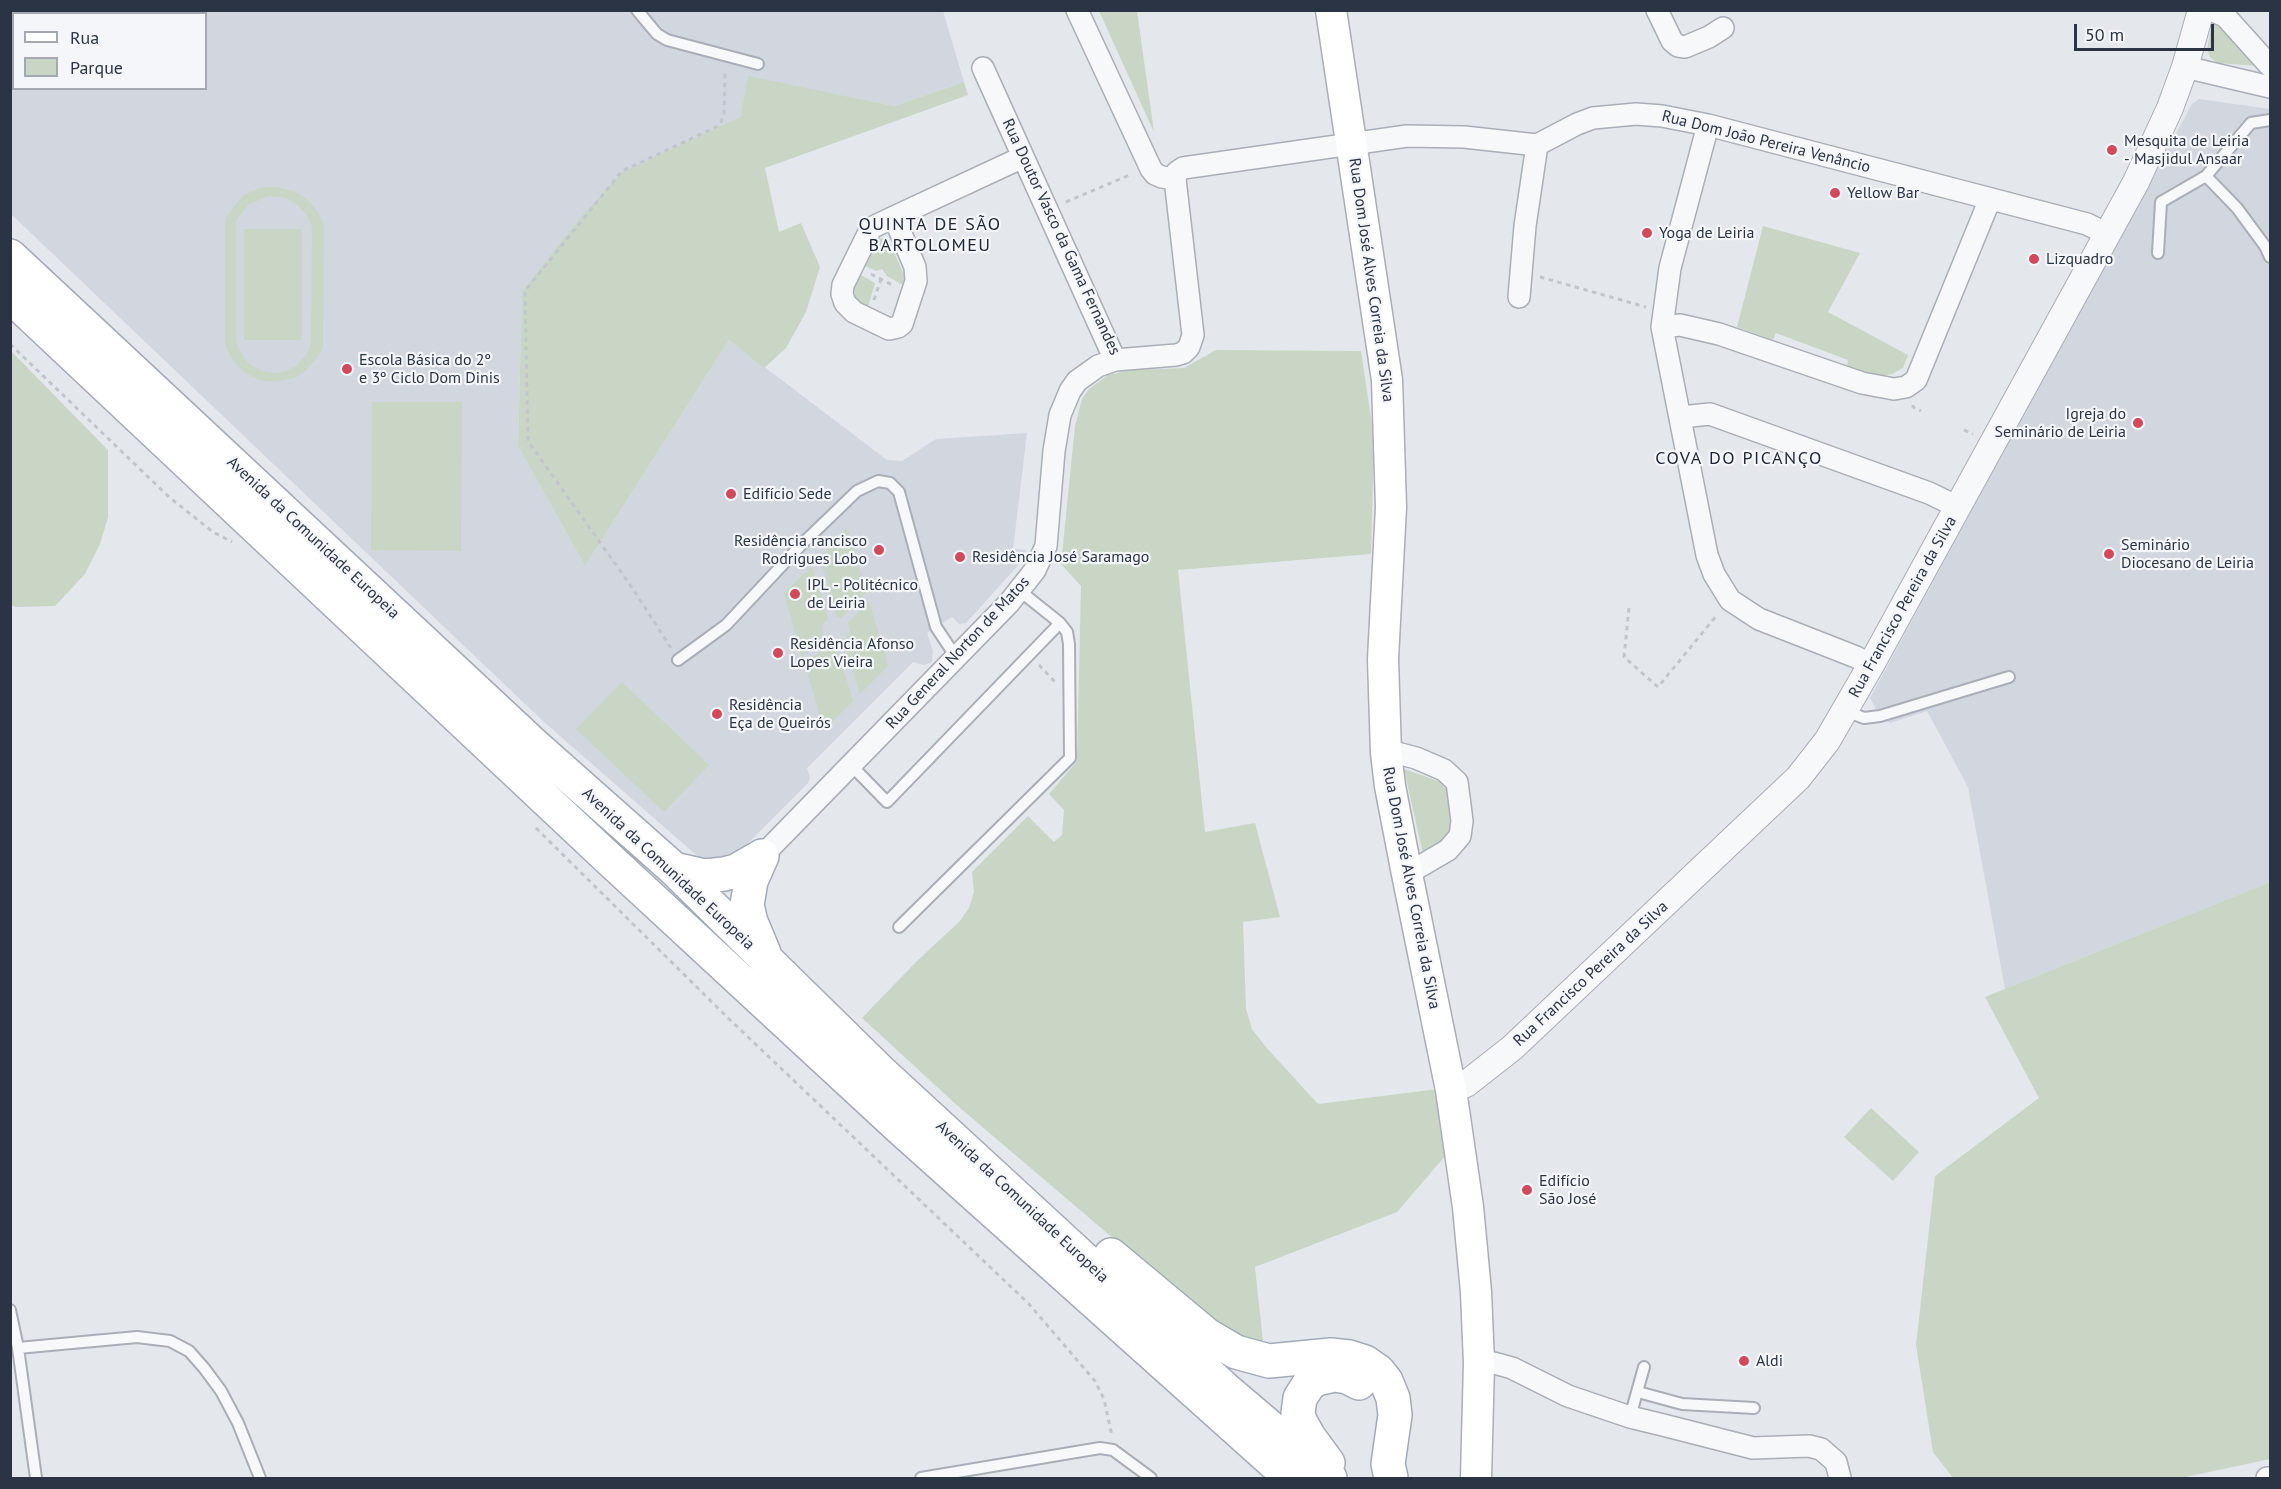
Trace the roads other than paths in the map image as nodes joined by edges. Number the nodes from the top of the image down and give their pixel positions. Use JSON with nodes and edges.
{"nodes":[{"id":1,"x":637,"y":10,"type":"edge"},
{"id":2,"x":1077,"y":10,"type":"edge"},
{"id":3,"x":1331,"y":10,"type":"edge"},
{"id":4,"x":1657,"y":10,"type":"edge"},
{"id":5,"x":2201,"y":10,"type":"edge"},
{"id":6,"x":2211,"y":10,"type":"edge"},
{"id":7,"x":1723,"y":28,"type":"dead end"},
{"id":8,"x":758,"y":64,"type":"dead end"},
{"id":9,"x":2271,"y":66,"type":"edge"},
{"id":10,"x":2185,"y":67,"type":"junction"},
{"id":11,"x":982,"y":68,"type":"dead end"},
{"id":12,"x":2271,"y":87,"type":"edge"},
{"id":13,"x":2271,"y":120,"type":"edge"},
{"id":14,"x":1708,"y":125,"type":"junction"},
{"id":15,"x":1352,"y":143,"type":"junction"},
{"id":16,"x":1537,"y":145,"type":"junction"},
{"id":17,"x":1023,"y":157,"type":"junction"},
{"id":18,"x":2206,"y":177,"type":"junction"},
{"id":19,"x":1175,"y":179,"type":"junction"},
{"id":20,"x":1990,"y":199,"type":"junction"},
{"id":21,"x":894,"y":217,"type":"junction"},
{"id":22,"x":2107,"y":234,"type":"junction"},
{"id":23,"x":2158,"y":253,"type":"dead end"},
{"id":24,"x":10,"y":256,"type":"edge"},
{"id":25,"x":2271,"y":257,"type":"edge"},
{"id":26,"x":10,"y":296,"type":"edge"},
{"id":27,"x":1519,"y":297,"type":"dead end"},
{"id":28,"x":1663,"y":319,"type":"junction"},
{"id":29,"x":1115,"y":360,"type":"junction"},
{"id":30,"x":1681,"y":417,"type":"junction"},
{"id":31,"x":1958,"y":507,"type":"junction"},
{"id":32,"x":1020,"y":591,"type":"junction"},
{"id":33,"x":1060,"y":623,"type":"junction"},
{"id":34,"x":956,"y":657,"type":"junction"},
{"id":35,"x":678,"y":660,"type":"road end"},
{"id":36,"x":1871,"y":665,"type":"junction"},
{"id":37,"x":2009,"y":677,"type":"dead end"},
{"id":38,"x":1846,"y":711,"type":"junction"},
{"id":39,"x":1386,"y":753,"type":"junction"},
{"id":40,"x":851,"y":765,"type":"junction"},
{"id":41,"x":762,"y":856,"type":"junction"},
{"id":42,"x":674,"y":869,"type":"junction"},
{"id":43,"x":1407,"y":874,"type":"junction"},
{"id":44,"x":899,"y":927,"type":"dead end"},
{"id":45,"x":770,"y":965,"type":"junction"},
{"id":46,"x":1451,"y":1090,"type":"junction"},
{"id":47,"x":900,"y":1128,"type":"junction"},
{"id":48,"x":978,"y":1161,"type":"junction"},
{"id":49,"x":10,"y":1310,"type":"edge"},
{"id":50,"x":13,"y":1336,"type":"edge"},
{"id":51,"x":18,"y":1348,"type":"junction"},
{"id":52,"x":1479,"y":1363,"type":"junction"},
{"id":53,"x":1644,"y":1367,"type":"dead end"},
{"id":54,"x":1638,"y":1392,"type":"junction"},
{"id":55,"x":1754,"y":1408,"type":"dead end"},
{"id":56,"x":1630,"y":1417,"type":"junction"},
{"id":57,"x":36,"y":1479,"type":"edge"},
{"id":58,"x":260,"y":1479,"type":"edge"},
{"id":59,"x":921,"y":1479,"type":"edge"},
{"id":60,"x":1151,"y":1479,"type":"edge"},
{"id":61,"x":1263,"y":1479,"type":"edge"},
{"id":62,"x":1291,"y":1479,"type":"edge"},
{"id":63,"x":1330,"y":1479,"type":"edge"},
{"id":64,"x":1339,"y":1479,"type":"edge"},
{"id":65,"x":1372,"y":1479,"type":"edge"},
{"id":66,"x":1391,"y":1479,"type":"edge"},
{"id":67,"x":1476,"y":1479,"type":"edge"},
{"id":68,"x":1840,"y":1479,"type":"edge"}],
"edges":[{"from":1,"to":8,"type":"lane"},
{"from":2,"to":19,"type":"street"},
{"from":3,"to":15,"type":"main road","name":"Rua Dom José Alves Correia da Silva"},
{"from":4,"to":7,"type":"street"},
{"from":5,"to":10,"type":"street","name":"Rua Francisco Pereira da Silva"},
{"from":6,"to":9,"type":"street"},
{"from":10,"to":12,"type":"street"},
{"from":10,"to":22,"type":"street","name":"Rua Francisco Pereira da Silva"},
{"from":11,"to":17,"type":"street","name":"Rua Doutor Vasco da Gama Fernandes"},
{"from":13,"to":18,"type":"lane"},
{"from":14,"to":16,"type":"street","name":"Rua Dom João Pereira Venâncio"},
{"from":14,"to":20,"type":"street","name":"Rua Dom João Pereira Venâncio"},
{"from":14,"to":28,"type":"street"},
{"from":15,"to":16,"type":"street"},
{"from":15,"to":19,"type":"street"},
{"from":15,"to":39,"type":"main road","name":"Rua Dom José Alves Correia da Silva"},
{"from":16,"to":27,"type":"street"},
{"from":17,"to":21,"type":"street"},
{"from":17,"to":29,"type":"street","name":"Rua Doutor Vasco da Gama Fernandes"},
{"from":18,"to":23,"type":"lane"},
{"from":18,"to":25,"type":"lane"},
{"from":19,"to":29,"type":"street","name":"Rua Doutor Vasco da Gama Fernandes"},
{"from":20,"to":22,"type":"street","name":"Rua Dom João Pereira Venâncio"},
{"from":20,"to":28,"type":"street"},
{"from":21,"to":21,"type":"street"},
{"from":22,"to":31,"type":"street","name":"Rua Francisco Pereira da Silva"},
{"from":24,"to":42,"type":"main road","name":"Avenida da Comunidade Europeia"},
{"from":26,"to":47,"type":"main road","name":"Avenida da Comunidade Europeia"},
{"from":28,"to":30,"type":"street"},
{"from":29,"to":32,"type":"street","name":"Rua General Norton de Matos"},
{"from":30,"to":31,"type":"street"},
{"from":30,"to":36,"type":"street"},
{"from":31,"to":36,"type":"street","name":"Rua Francisco Pereira da Silva"},
{"from":32,"to":33,"type":"lane"},
{"from":32,"to":34,"type":"street","name":"Rua General Norton de Matos"},
{"from":33,"to":40,"type":"lane"},
{"from":33,"to":44,"type":"lane"},
{"from":34,"to":35,"type":"lane"},
{"from":34,"to":40,"type":"street","name":"Rua General Norton de Matos"},
{"from":36,"to":38,"type":"street","name":"Rua Francisco Pereira da Silva"},
{"from":37,"to":38,"type":"lane"},
{"from":38,"to":46,"type":"street","name":"Rua Francisco Pereira da Silva"},
{"from":39,"to":43,"type":"main road","name":"Rua Dom José Alves Correia da Silva"},
{"from":39,"to":43,"type":"street"},
{"from":40,"to":41,"type":"street","name":"Rua General Norton de Matos"},
{"from":41,"to":42,"type":"main road"},
{"from":41,"to":45,"type":"main road"},
{"from":42,"to":45,"type":"main road","name":"Avenida da Comunidade Europeia"},
{"from":43,"to":46,"type":"main road","name":"Rua Dom José Alves Correia da Silva"},
{"from":45,"to":48,"type":"main road","name":"Avenida da Comunidade Europeia"},
{"from":46,"to":52,"type":"main road","name":"Rua Dom José Alves Correia da Silva"},
{"from":47,"to":61,"type":"main road"},
{"from":47,"to":62,"type":"main road","name":"Avenida da Comunidade Europeia"},
{"from":48,"to":63,"type":"main road","name":"Avenida da Comunidade Europeia"},
{"from":48,"to":66,"type":"main road"},
{"from":49,"to":50,"type":"lane"},
{"from":50,"to":51,"type":"lane"},
{"from":51,"to":57,"type":"lane"},
{"from":51,"to":58,"type":"lane"},
{"from":52,"to":56,"type":"street"},
{"from":52,"to":67,"type":"main road","name":"Rua Dom José Alves Correia da Silva"},
{"from":53,"to":54,"type":"lane"},
{"from":54,"to":55,"type":"lane"},
{"from":54,"to":56,"type":"lane"},
{"from":56,"to":68,"type":"street"},
{"from":59,"to":60,"type":"lane"},
{"from":64,"to":65,"type":"main road"}]}
